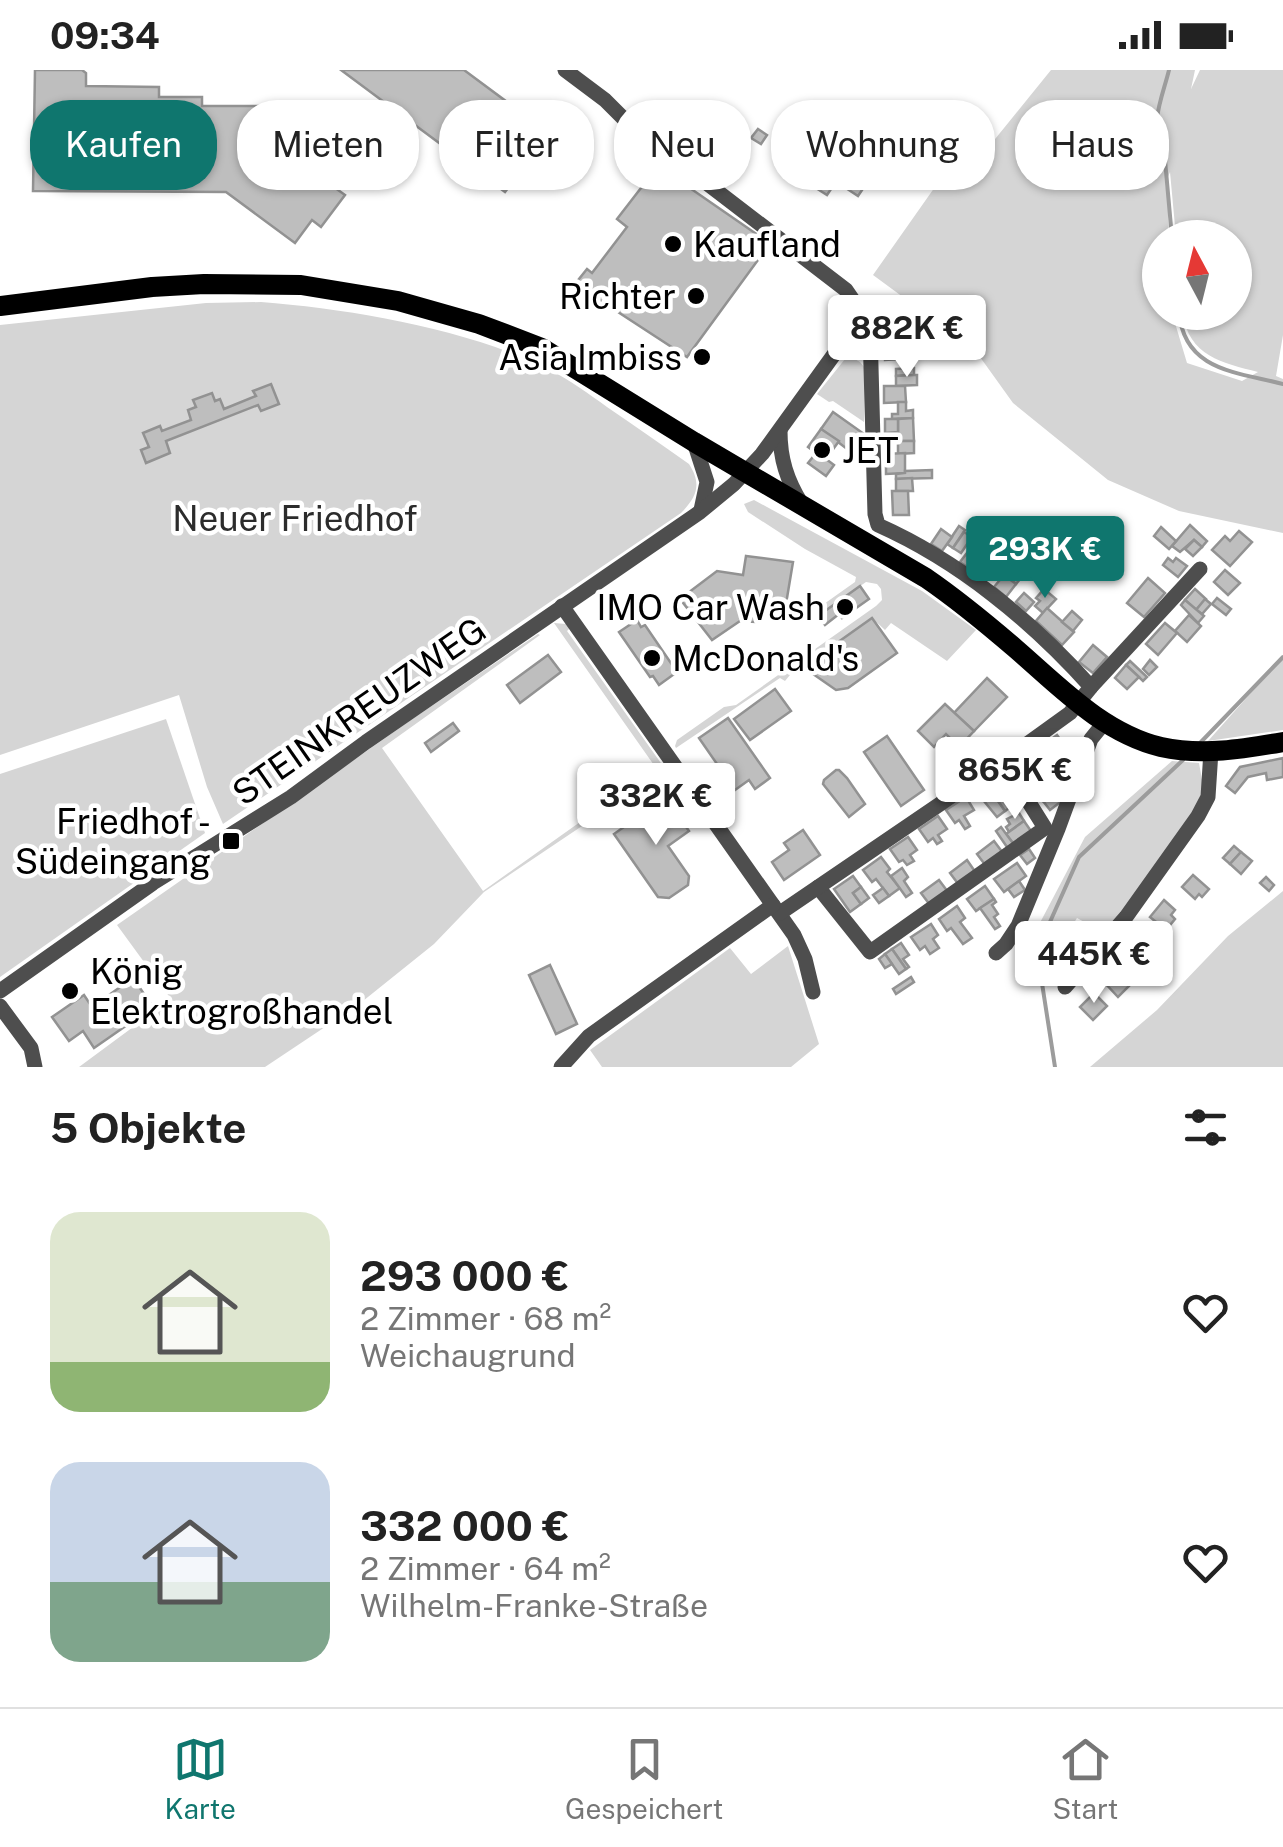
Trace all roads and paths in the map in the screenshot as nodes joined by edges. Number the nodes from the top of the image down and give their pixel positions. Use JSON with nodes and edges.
{"nodes":[{"id":1,"x":565,"y":70,"type":"edge"},
{"id":2,"x":0,"y":306,"type":"edge"},
{"id":3,"x":870,"y":330,"type":"dead end"},
{"id":4,"x":842,"y":344,"type":"junction"},
{"id":5,"x":870,"y":366,"type":"junction"},
{"id":6,"x":780,"y":430,"type":"junction"},
{"id":7,"x":694,"y":442,"type":"junction"},
{"id":8,"x":746,"y":472,"type":"junction"},
{"id":9,"x":804,"y":507,"type":"junction"},
{"id":10,"x":700,"y":512,"type":"junction"},
{"id":11,"x":1200,"y":569,"type":"dead end"},
{"id":12,"x":562,"y":606,"type":"junction"},
{"id":13,"x":1085,"y":695,"type":"junction"},
{"id":14,"x":1104,"y":723,"type":"junction"},
{"id":15,"x":1283,"y":742,"type":"edge"},
{"id":16,"x":1211,"y":752,"type":"junction"},
{"id":17,"x":1003,"y":762,"type":"junction"},
{"id":18,"x":818,"y":886,"type":"junction"},
{"id":19,"x":776,"y":909,"type":"junction"},
{"id":20,"x":996,"y":953,"type":"dead end"},
{"id":21,"x":1065,"y":987,"type":"dead end"},
{"id":22,"x":0,"y":991,"type":"edge"},
{"id":23,"x":813,"y":992,"type":"dead end"},
{"id":24,"x":0,"y":1006,"type":"edge"},
{"id":25,"x":35,"y":1067,"type":"edge"},
{"id":26,"x":561,"y":1067,"type":"edge"}],
"edges":[{"from":1,"to":4,"type":"street"},
{"from":2,"to":7,"type":"main road"},
{"from":3,"to":5,"type":"street"},
{"from":4,"to":5,"type":"street"},
{"from":4,"to":6,"type":"street","name":"STEINKREUZWEG"},
{"from":5,"to":13,"type":"street"},
{"from":6,"to":8,"type":"street","name":"STEINKREUZWEG"},
{"from":6,"to":9,"type":"street"},
{"from":7,"to":8,"type":"main road"},
{"from":7,"to":10,"type":"street"},
{"from":8,"to":9,"type":"main road"},
{"from":8,"to":10,"type":"street","name":"STEINKREUZWEG"},
{"from":9,"to":13,"type":"main road"},
{"from":10,"to":12,"type":"street","name":"STEINKREUZWEG"},
{"from":11,"to":13,"type":"street"},
{"from":12,"to":19,"type":"street"},
{"from":12,"to":22,"type":"street","name":"STEINKREUZWEG"},
{"from":13,"to":14,"type":"main road"},
{"from":13,"to":17,"type":"street"},
{"from":14,"to":16,"type":"main road"},
{"from":14,"to":20,"type":"street"},
{"from":15,"to":16,"type":"main road"},
{"from":16,"to":21,"type":"street"},
{"from":17,"to":18,"type":"street"},
{"from":17,"to":18,"type":"street"},
{"from":18,"to":19,"type":"street"},
{"from":19,"to":23,"type":"street"},
{"from":19,"to":26,"type":"street"},
{"from":24,"to":25,"type":"street"}]}
